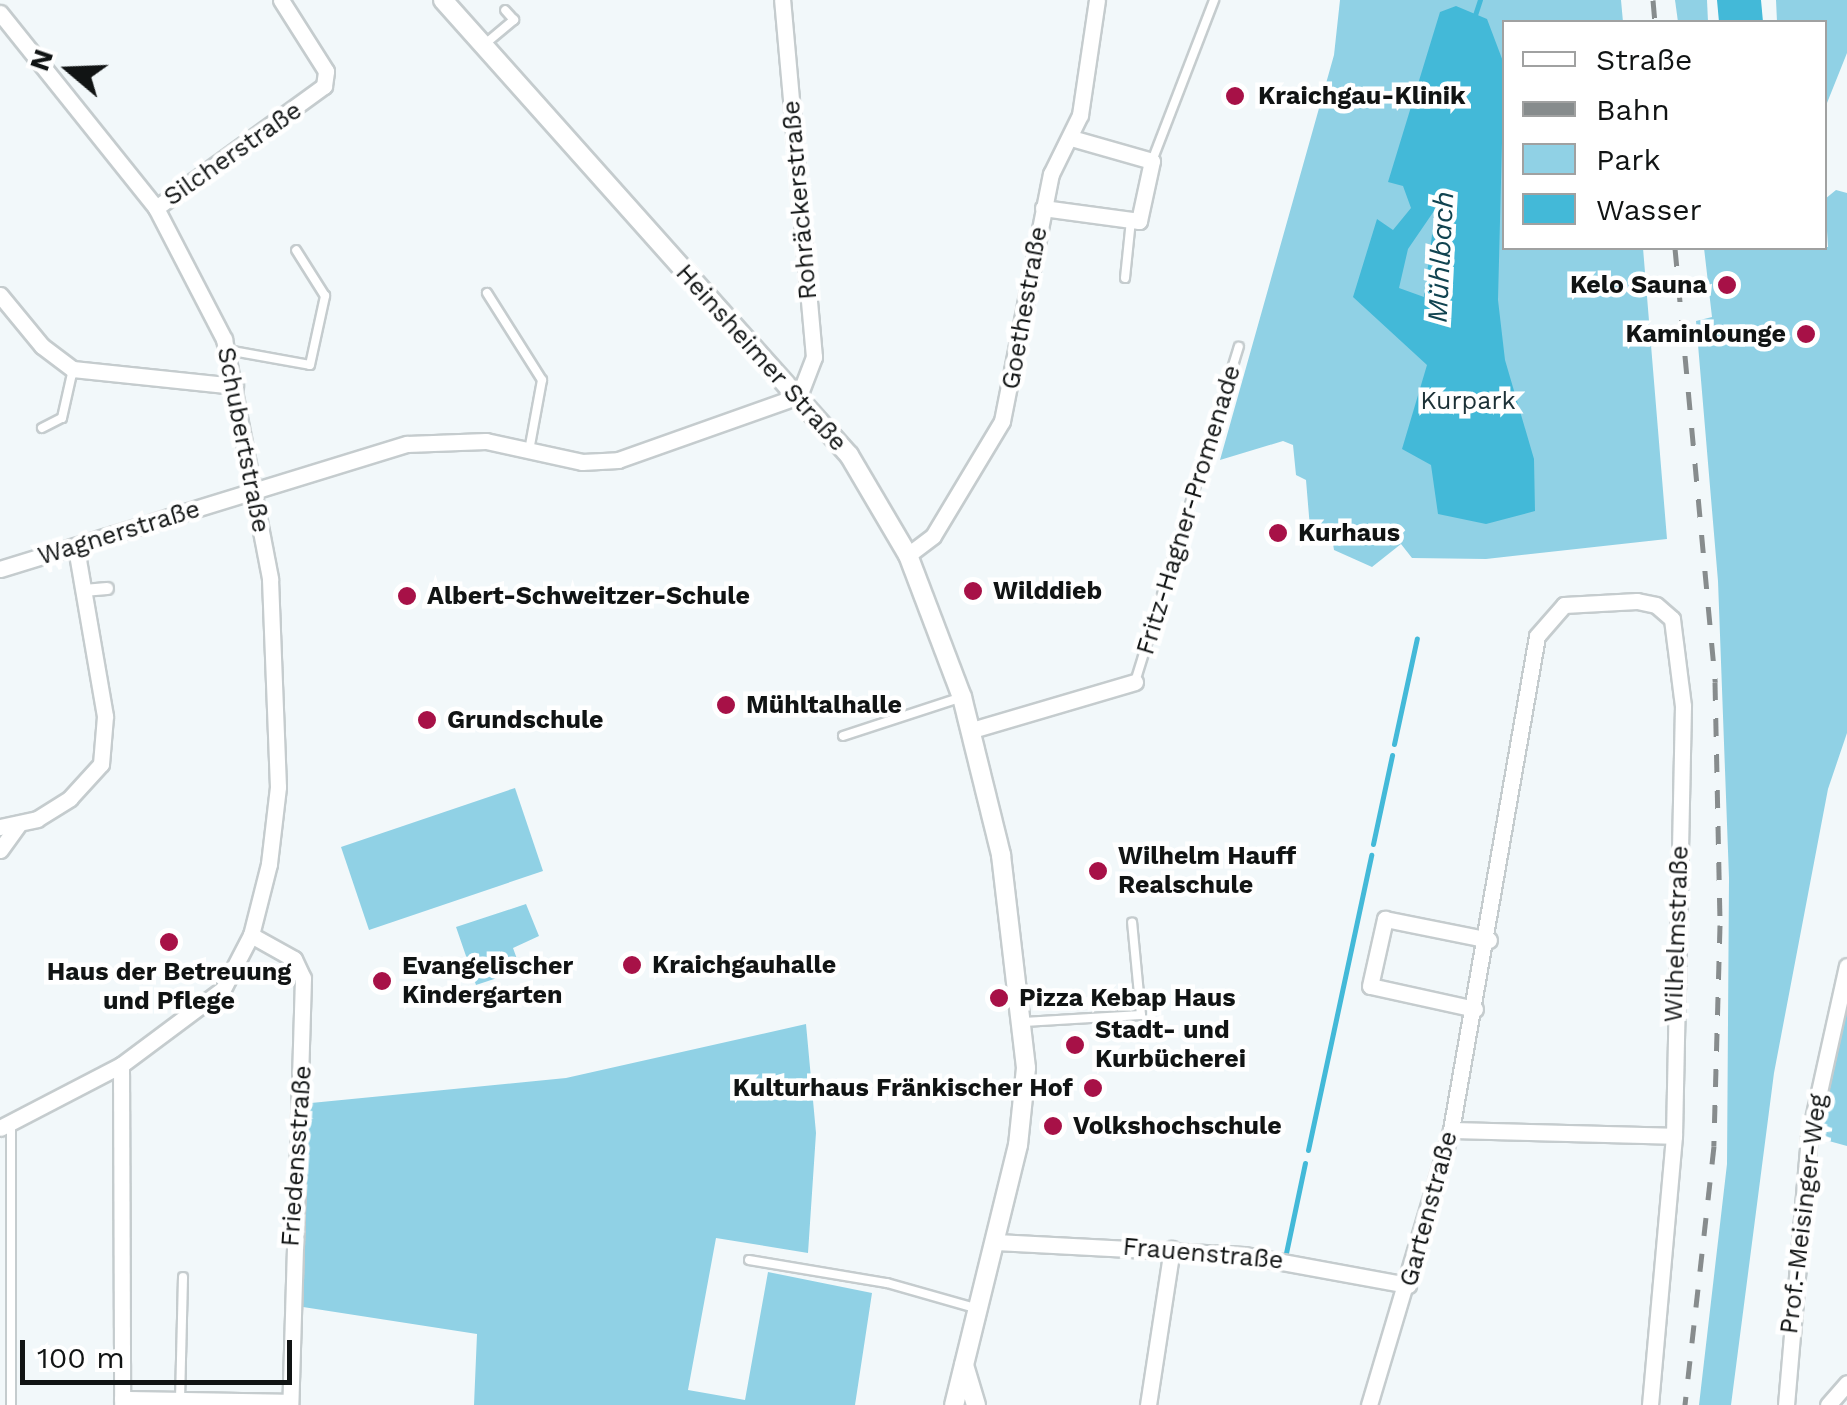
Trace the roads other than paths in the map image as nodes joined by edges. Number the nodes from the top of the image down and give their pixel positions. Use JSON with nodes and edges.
{"nodes":[{"id":1,"x":281,"y":0,"type":"edge"},
{"id":2,"x":782,"y":0,"type":"edge"},
{"id":3,"x":1097,"y":0,"type":"edge"},
{"id":4,"x":1214,"y":0,"type":"edge"},
{"id":5,"x":450,"y":2,"type":"edge"},
{"id":6,"x":505,"y":10,"type":"dead end"},
{"id":7,"x":0,"y":13,"type":"edge"},
{"id":8,"x":483,"y":46,"type":"junction"},
{"id":9,"x":1071,"y":138,"type":"junction"},
{"id":10,"x":1152,"y":161,"type":"junction"},
{"id":11,"x":156,"y":208,"type":"junction"},
{"id":12,"x":1043,"y":208,"type":"junction"},
{"id":13,"x":1131,"y":220,"type":"junction"},
{"id":14,"x":296,"y":250,"type":"dead end"},
{"id":15,"x":1125,"y":278,"type":"dead end"},
{"id":16,"x":487,"y":294,"type":"dead end"},
{"id":17,"x":0,"y":296,"type":"edge"},
{"id":18,"x":1239,"y":347,"type":"dead end"},
{"id":19,"x":227,"y":350,"type":"junction"},
{"id":20,"x":73,"y":370,"type":"junction"},
{"id":21,"x":235,"y":386,"type":"junction"},
{"id":22,"x":799,"y":396,"type":"junction"},
{"id":23,"x":42,"y":428,"type":"dead end"},
{"id":24,"x":528,"y":451,"type":"junction"},
{"id":25,"x":254,"y":490,"type":"junction"},
{"id":26,"x":76,"y":548,"type":"junction"},
{"id":27,"x":908,"y":555,"type":"junction"},
{"id":28,"x":0,"y":569,"type":"edge"},
{"id":29,"x":107,"y":588,"type":"dead end"},
{"id":30,"x":83,"y":590,"type":"junction"},
{"id":31,"x":1537,"y":636,"type":"joint"},
{"id":32,"x":1135,"y":682,"type":"joint"},
{"id":33,"x":962,"y":697,"type":"junction"},
{"id":34,"x":972,"y":730,"type":"junction"},
{"id":35,"x":843,"y":736,"type":"dead end"},
{"id":36,"x":18,"y":825,"type":"junction"},
{"id":37,"x":0,"y":826,"type":"edge"},
{"id":38,"x":0,"y":850,"type":"edge"},
{"id":39,"x":1132,"y":922,"type":"dead end"},
{"id":40,"x":252,"y":935,"type":"junction"},
{"id":41,"x":1488,"y":940,"type":"junction"},
{"id":42,"x":1847,"y":966,"type":"edge"},
{"id":43,"x":1475,"y":1008,"type":"junction"},
{"id":44,"x":1024,"y":1022,"type":"junction"},
{"id":45,"x":121,"y":1065,"type":"junction"},
{"id":46,"x":6,"y":1125,"type":"edge"},
{"id":47,"x":1452,"y":1130,"type":"junction"},
{"id":48,"x":1674,"y":1136,"type":"junction"},
{"id":49,"x":996,"y":1242,"type":"junction"},
{"id":50,"x":1172,"y":1249,"type":"junction"},
{"id":51,"x":749,"y":1260,"type":"dead end"},
{"id":52,"x":184,"y":1277,"type":"dead end"},
{"id":53,"x":1408,"y":1285,"type":"junction"},
{"id":54,"x":979,"y":1309,"type":"junction"},
{"id":55,"x":964,"y":1364,"type":"junction"},
{"id":56,"x":1847,"y":1383,"type":"edge"},
{"id":57,"x":180,"y":1400,"type":"junction"},
{"id":58,"x":122,"y":1402,"type":"edge"},
{"id":59,"x":290,"y":1403,"type":"edge"},
{"id":60,"x":11,"y":1405,"type":"edge"},
{"id":61,"x":954,"y":1405,"type":"edge"},
{"id":62,"x":976,"y":1405,"type":"edge"},
{"id":63,"x":1148,"y":1405,"type":"edge"},
{"id":64,"x":1369,"y":1405,"type":"edge"},
{"id":65,"x":1650,"y":1405,"type":"edge"},
{"id":66,"x":1786,"y":1405,"type":"edge"},
{"id":67,"x":1828,"y":1405,"type":"edge"}],
"edges":[{"from":1,"to":11,"type":"street","name":"Silcherstraße"},
{"from":2,"to":22,"type":"street","name":"Rohräckerstraße"},
{"from":3,"to":9,"type":"street","name":"Goethestraße"},
{"from":4,"to":10,"type":"lane"},
{"from":5,"to":8,"type":"street","name":"Heinsheimer Straße"},
{"from":6,"to":8,"type":"lane"},
{"from":7,"to":11,"type":"street","name":"Schubertstraße"},
{"from":8,"to":22,"type":"street","name":"Heinsheimer Straße"},
{"from":9,"to":10,"type":"street"},
{"from":9,"to":12,"type":"street","name":"Goethestraße"},
{"from":10,"to":13,"type":"street"},
{"from":11,"to":19,"type":"street","name":"Schubertstraße"},
{"from":12,"to":13,"type":"street","name":"Goethestraße"},
{"from":12,"to":27,"type":"street","name":"Goethestraße"},
{"from":13,"to":15,"type":"lane"},
{"from":14,"to":19,"type":"lane"},
{"from":16,"to":24,"type":"lane"},
{"from":17,"to":20,"type":"street"},
{"from":18,"to":32,"type":"lane","name":"Fritz-Hagner-Promenade"},
{"from":19,"to":21,"type":"street","name":"Schubertstraße"},
{"from":20,"to":21,"type":"street"},
{"from":20,"to":23,"type":"lane"},
{"from":21,"to":25,"type":"street","name":"Schubertstraße"},
{"from":22,"to":24,"type":"street","name":"Wagnerstraße"},
{"from":22,"to":27,"type":"street","name":"Heinsheimer Straße"},
{"from":24,"to":25,"type":"street","name":"Wagnerstraße"},
{"from":25,"to":26,"type":"street","name":"Wagnerstraße"},
{"from":25,"to":40,"type":"street","name":"Schubertstraße"},
{"from":26,"to":28,"type":"street","name":"Wagnerstraße"},
{"from":26,"to":30,"type":"street"},
{"from":27,"to":33,"type":"street","name":"Heinsheimer Straße"},
{"from":29,"to":30,"type":"street"},
{"from":30,"to":36,"type":"street"},
{"from":31,"to":41,"type":"street","name":"Gartenstraße"},
{"from":31,"to":48,"type":"street","name":"Wilhelmstraße"},
{"from":32,"to":34,"type":"street","name":"Fritz-Hagner-Promenade"},
{"from":33,"to":34,"type":"street","name":"Heinsheimer Straße"},
{"from":33,"to":35,"type":"lane"},
{"from":34,"to":44,"type":"street","name":"Heinsheimer Straße"},
{"from":36,"to":37,"type":"street"},
{"from":36,"to":38,"type":"street"},
{"from":39,"to":44,"type":"lane"},
{"from":40,"to":45,"type":"street","name":"Schubertstraße"},
{"from":40,"to":59,"type":"street","name":"Friedensstraße"},
{"from":41,"to":43,"type":"street","name":"Gartenstraße"},
{"from":41,"to":43,"type":"street"},
{"from":42,"to":66,"type":"street","name":"Prof.-Meisinger-Weg"},
{"from":43,"to":47,"type":"street","name":"Gartenstraße"},
{"from":44,"to":49,"type":"street","name":"Heinsheimer Straße"},
{"from":45,"to":46,"type":"street","name":"Schubertstraße"},
{"from":45,"to":58,"type":"street"},
{"from":46,"to":60,"type":"lane"},
{"from":47,"to":48,"type":"street"},
{"from":47,"to":53,"type":"street","name":"Gartenstraße"},
{"from":48,"to":65,"type":"street","name":"Wilhelmstraße"},
{"from":49,"to":50,"type":"street","name":"Frauenstraße"},
{"from":49,"to":54,"type":"street","name":"Heinsheimer Straße"},
{"from":50,"to":53,"type":"street","name":"Frauenstraße"},
{"from":50,"to":63,"type":"street"},
{"from":51,"to":54,"type":"lane"},
{"from":52,"to":57,"type":"lane"},
{"from":53,"to":64,"type":"street","name":"Gartenstraße"},
{"from":54,"to":55,"type":"street","name":"Heinsheimer Straße"},
{"from":55,"to":61,"type":"street","name":"Heinsheimer Straße"},
{"from":55,"to":62,"type":"street"},
{"from":56,"to":67,"type":"street"},
{"from":57,"to":58,"type":"street"},
{"from":57,"to":59,"type":"street"}]}
